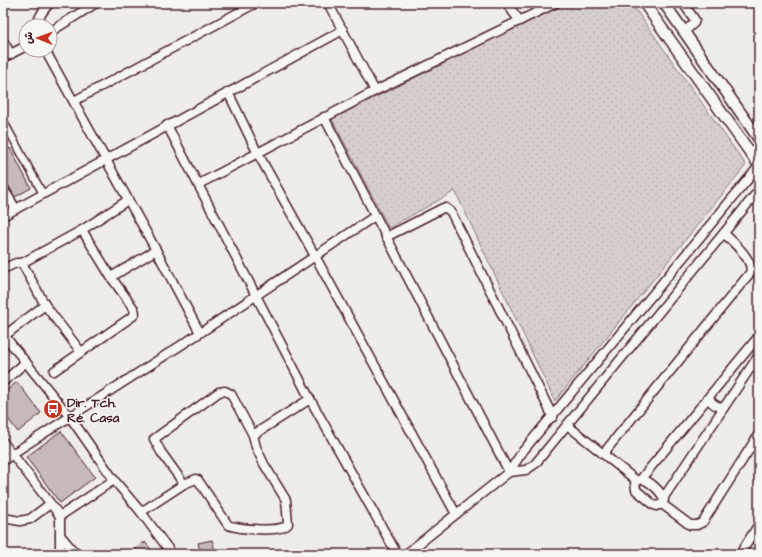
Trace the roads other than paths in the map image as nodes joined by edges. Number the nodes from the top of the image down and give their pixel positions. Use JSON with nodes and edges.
{"nodes":[{"id":1,"x":50,"y":3,"type":"edge"},
{"id":2,"x":96,"y":3,"type":"edge"},
{"id":3,"x":256,"y":3,"type":"edge"},
{"id":4,"x":328,"y":3,"type":"edge"},
{"id":5,"x":506,"y":3,"type":"edge"},
{"id":6,"x":556,"y":3,"type":"edge"},
{"id":7,"x":644,"y":3,"type":"edge"},
{"id":8,"x":664,"y":3,"type":"edge"},
{"id":9,"x":683,"y":3,"type":"edge"},
{"id":10,"x":42,"y":6,"type":"edge"},
{"id":11,"x":39,"y":18,"type":"edge"},
{"id":12,"x":520,"y":21,"type":"junction"},
{"id":13,"x":58,"y":27,"type":"edge"},
{"id":14,"x":343,"y":30,"type":"junction"},
{"id":15,"x":684,"y":32,"type":"junction"},
{"id":16,"x":3,"y":41,"type":"edge"},
{"id":17,"x":18,"y":50,"type":"edge"},
{"id":18,"x":11,"y":54,"type":"junction"},
{"id":19,"x":3,"y":58,"type":"edge"},
{"id":20,"x":50,"y":58,"type":"edge"},
{"id":21,"x":375,"y":91,"type":"junction"},
{"id":22,"x":228,"y":92,"type":"junction"},
{"id":23,"x":74,"y":101,"type":"junction"},
{"id":24,"x":324,"y":117,"type":"junction"},
{"id":25,"x":3,"y":120,"type":"edge"},
{"id":26,"x":167,"y":126,"type":"junction"},
{"id":27,"x":759,"y":139,"type":"edge"},
{"id":28,"x":257,"y":152,"type":"junction"},
{"id":29,"x":106,"y":159,"type":"junction"},
{"id":30,"x":759,"y":165,"type":"edge"},
{"id":31,"x":198,"y":184,"type":"junction"},
{"id":32,"x":3,"y":188,"type":"edge"},
{"id":33,"x":758,"y":193,"type":"edge"},
{"id":34,"x":43,"y":194,"type":"junction"},
{"id":35,"x":128,"y":200,"type":"junction"},
{"id":36,"x":16,"y":210,"type":"junction"},
{"id":37,"x":3,"y":216,"type":"edge"},
{"id":38,"x":375,"y":216,"type":"junction"},
{"id":39,"x":82,"y":230,"type":"junction"},
{"id":40,"x":724,"y":233,"type":"junction"},
{"id":41,"x":386,"y":238,"type":"junction"},
{"id":42,"x":156,"y":250,"type":"junction"},
{"id":43,"x":315,"y":256,"type":"junction"},
{"id":44,"x":22,"y":263,"type":"junction"},
{"id":45,"x":3,"y":269,"type":"edge"},
{"id":46,"x":111,"y":277,"type":"junction"},
{"id":47,"x":256,"y":294,"type":"junction"},
{"id":48,"x":45,"y":305,"type":"junction"},
{"id":49,"x":200,"y":333,"type":"junction"},
{"id":50,"x":4,"y":335,"type":"edge"},
{"id":51,"x":759,"y":336,"type":"edge"},
{"id":52,"x":81,"y":352,"type":"junction"},
{"id":53,"x":759,"y":355,"type":"edge"},
{"id":54,"x":26,"y":362,"type":"junction"},
{"id":55,"x":54,"y":371,"type":"dead end"},
{"id":56,"x":3,"y":382,"type":"edge"},
{"id":57,"x":720,"y":384,"type":"junction"},
{"id":58,"x":732,"y":395,"type":"junction"},
{"id":59,"x":709,"y":397,"type":"junction"},
{"id":60,"x":310,"y":399,"type":"junction"},
{"id":61,"x":724,"y":407,"type":"junction"},
{"id":62,"x":553,"y":416,"type":"junction"},
{"id":63,"x":70,"y":417,"type":"junction"},
{"id":64,"x":567,"y":425,"type":"junction"},
{"id":65,"x":759,"y":434,"type":"edge"},
{"id":66,"x":253,"y":435,"type":"junction"},
{"id":67,"x":3,"y":442,"type":"edge"},
{"id":68,"x":12,"y":454,"type":"junction"},
{"id":69,"x":603,"y":454,"type":"junction"},
{"id":70,"x":3,"y":461,"type":"edge"},
{"id":71,"x":509,"y":472,"type":"junction"},
{"id":72,"x":114,"y":480,"type":"junction"},
{"id":73,"x":639,"y":480,"type":"junction"},
{"id":74,"x":184,"y":484,"type":"junction"},
{"id":75,"x":663,"y":501,"type":"junction"},
{"id":76,"x":50,"y":504,"type":"junction"},
{"id":77,"x":141,"y":512,"type":"junction"},
{"id":78,"x":456,"y":514,"type":"junction"},
{"id":79,"x":60,"y":516,"type":"junction"},
{"id":80,"x":3,"y":518,"type":"edge"},
{"id":81,"x":759,"y":524,"type":"edge"},
{"id":82,"x":60,"y":535,"type":"junction"},
{"id":83,"x":60,"y":554,"type":"edge"},
{"id":84,"x":76,"y":554,"type":"edge"},
{"id":85,"x":172,"y":554,"type":"edge"},
{"id":86,"x":397,"y":554,"type":"edge"},
{"id":87,"x":406,"y":554,"type":"edge"},
{"id":88,"x":740,"y":554,"type":"edge"}],
"edges":[{"from":1,"to":10,"type":"street"},
{"from":2,"to":13,"type":"street"},
{"from":3,"to":23,"type":"street"},
{"from":4,"to":14,"type":"street"},
{"from":5,"to":12,"type":"street"},
{"from":6,"to":12,"type":"street"},
{"from":7,"to":30,"type":"street"},
{"from":8,"to":15,"type":"street"},
{"from":9,"to":15,"type":"street"},
{"from":10,"to":11,"type":"street"},
{"from":12,"to":21,"type":"street"},
{"from":14,"to":21,"type":"street"},
{"from":14,"to":22,"type":"street"},
{"from":15,"to":27,"type":"street"},
{"from":16,"to":18,"type":"street"},
{"from":17,"to":18,"type":"street"},
{"from":18,"to":19,"type":"street"},
{"from":20,"to":23,"type":"street"},
{"from":21,"to":24,"type":"street"},
{"from":22,"to":26,"type":"street"},
{"from":22,"to":28,"type":"street"},
{"from":23,"to":29,"type":"street"},
{"from":24,"to":28,"type":"street"},
{"from":24,"to":38,"type":"street"},
{"from":25,"to":34,"type":"street"},
{"from":26,"to":29,"type":"street"},
{"from":26,"to":31,"type":"street"},
{"from":28,"to":31,"type":"street"},
{"from":28,"to":43,"type":"street"},
{"from":29,"to":34,"type":"street"},
{"from":29,"to":35,"type":"street"},
{"from":30,"to":62,"type":"street"},
{"from":31,"to":47,"type":"street"},
{"from":32,"to":36,"type":"street"},
{"from":33,"to":40,"type":"street"},
{"from":34,"to":36,"type":"street"},
{"from":35,"to":39,"type":"street"},
{"from":35,"to":42,"type":"street"},
{"from":36,"to":37,"type":"street"},
{"from":38,"to":41,"type":"street"},
{"from":38,"to":43,"type":"street"},
{"from":39,"to":44,"type":"street"},
{"from":39,"to":46,"type":"street"},
{"from":40,"to":64,"type":"street"},
{"from":40,"to":69,"type":"street"},
{"from":41,"to":62,"type":"street"},
{"from":41,"to":71,"type":"street"},
{"from":42,"to":46,"type":"street"},
{"from":42,"to":49,"type":"street"},
{"from":43,"to":47,"type":"street"},
{"from":43,"to":78,"type":"street"},
{"from":44,"to":45,"type":"street"},
{"from":44,"to":48,"type":"street"},
{"from":46,"to":52,"type":"street"},
{"from":47,"to":49,"type":"street"},
{"from":47,"to":60,"type":"street"},
{"from":48,"to":50,"type":"street"},
{"from":48,"to":52,"type":"street"},
{"from":49,"to":63,"type":"street"},
{"from":50,"to":54,"type":"street"},
{"from":51,"to":57,"type":"street"},
{"from":52,"to":55,"type":"street"},
{"from":53,"to":58,"type":"street"},
{"from":54,"to":56,"type":"street"},
{"from":54,"to":63,"type":"street"},
{"from":57,"to":58,"type":"street"},
{"from":57,"to":59,"type":"street"},
{"from":58,"to":61,"type":"street"},
{"from":59,"to":61,"type":"street"},
{"from":59,"to":73,"type":"street"},
{"from":60,"to":66,"type":"street"},
{"from":60,"to":86,"type":"street"},
{"from":61,"to":75,"type":"street"},
{"from":62,"to":71,"type":"street"},
{"from":63,"to":68,"type":"street"},
{"from":63,"to":72,"type":"street"},
{"from":64,"to":69,"type":"street"},
{"from":64,"to":71,"type":"street"},
{"from":65,"to":75,"type":"street"},
{"from":66,"to":74,"type":"street"},
{"from":66,"to":74,"type":"street"},
{"from":67,"to":68,"type":"street"},
{"from":68,"to":70,"type":"street"},
{"from":68,"to":76,"type":"street"},
{"from":69,"to":73,"type":"street"},
{"from":71,"to":78,"type":"street"},
{"from":72,"to":77,"type":"street"},
{"from":72,"to":79,"type":"street"},
{"from":73,"to":75,"type":"street"},
{"from":73,"to":75,"type":"street"},
{"from":74,"to":77,"type":"street"},
{"from":76,"to":79,"type":"street"},
{"from":76,"to":80,"type":"street"},
{"from":77,"to":85,"type":"street"},
{"from":78,"to":87,"type":"street"},
{"from":79,"to":82,"type":"street"},
{"from":81,"to":88,"type":"street"},
{"from":82,"to":83,"type":"street"},
{"from":82,"to":84,"type":"street"}]}
